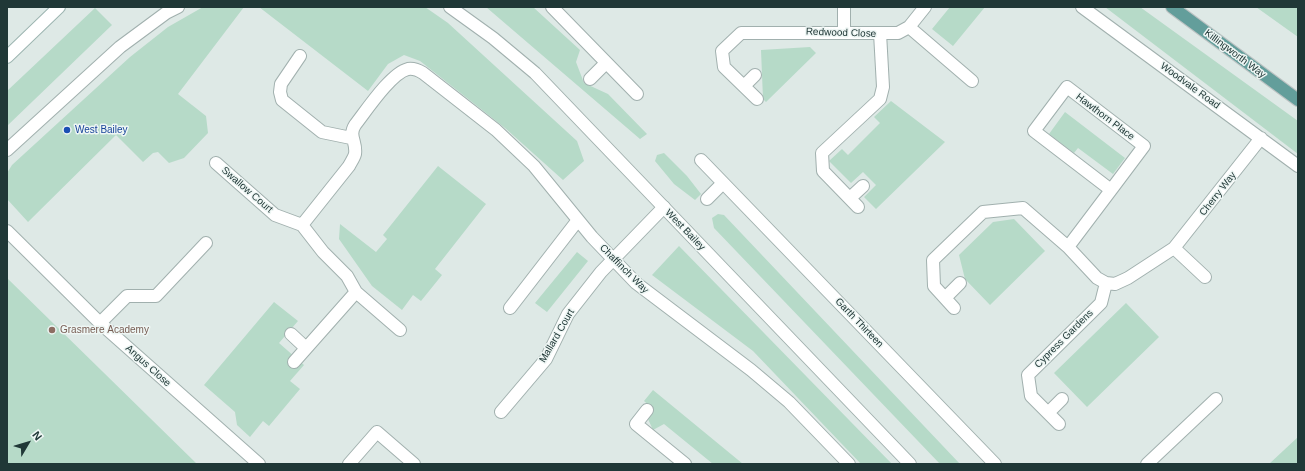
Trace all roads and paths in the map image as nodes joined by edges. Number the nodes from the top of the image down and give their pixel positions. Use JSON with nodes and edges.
{"nodes":[{"id":1,"x":59,"y":7,"type":"edge"},
{"id":2,"x":178,"y":7,"type":"edge"},
{"id":3,"x":450,"y":7,"type":"edge"},
{"id":4,"x":552,"y":7,"type":"edge"},
{"id":5,"x":844,"y":7,"type":"edge"},
{"id":6,"x":925,"y":7,"type":"edge"},
{"id":7,"x":1082,"y":7,"type":"edge"},
{"id":8,"x":1172,"y":7,"type":"edge"},
{"id":9,"x":908,"y":27,"type":"junction"},
{"id":10,"x":844,"y":32,"type":"junction"},
{"id":11,"x":880,"y":33,"type":"junction"},
{"id":12,"x":300,"y":56,"type":"dead end"},
{"id":13,"x":7,"y":57,"type":"edge"},
{"id":14,"x":606,"y":63,"type":"junction"},
{"id":15,"x":755,"y":75,"type":"dead end"},
{"id":16,"x":590,"y":79,"type":"dead end"},
{"id":17,"x":972,"y":81,"type":"dead end"},
{"id":18,"x":744,"y":86,"type":"junction"},
{"id":19,"x":637,"y":94,"type":"dead end"},
{"id":20,"x":757,"y":99,"type":"dead end"},
{"id":21,"x":1298,"y":100,"type":"edge"},
{"id":22,"x":351,"y":138,"type":"junction"},
{"id":23,"x":1261,"y":138,"type":"junction"},
{"id":24,"x":7,"y":150,"type":"edge"},
{"id":25,"x":701,"y":160,"type":"dead end"},
{"id":26,"x":216,"y":163,"type":"dead end"},
{"id":27,"x":1298,"y":166,"type":"edge"},
{"id":28,"x":724,"y":183,"type":"junction"},
{"id":29,"x":863,"y":186,"type":"dead end"},
{"id":30,"x":1111,"y":190,"type":"junction"},
{"id":31,"x":708,"y":199,"type":"dead end"},
{"id":32,"x":664,"y":207,"type":"junction"},
{"id":33,"x":578,"y":220,"type":"junction"},
{"id":34,"x":302,"y":225,"type":"junction"},
{"id":35,"x":7,"y":231,"type":"edge"},
{"id":36,"x":206,"y":243,"type":"dead end"},
{"id":37,"x":1068,"y":247,"type":"junction"},
{"id":38,"x":1174,"y":248,"type":"junction"},
{"id":39,"x":613,"y":259,"type":"junction"},
{"id":40,"x":1205,"y":277,"type":"dead end"},
{"id":41,"x":960,"y":283,"type":"dead end"},
{"id":42,"x":1106,"y":283,"type":"junction"},
{"id":43,"x":356,"y":292,"type":"junction"},
{"id":44,"x":945,"y":298,"type":"junction"},
{"id":45,"x":510,"y":308,"type":"dead end"},
{"id":46,"x":954,"y":308,"type":"dead end"},
{"id":47,"x":100,"y":323,"type":"junction"},
{"id":48,"x":400,"y":330,"type":"dead end"},
{"id":49,"x":291,"y":334,"type":"dead end"},
{"id":50,"x":306,"y":348,"type":"junction"},
{"id":51,"x":294,"y":362,"type":"dead end"},
{"id":52,"x":1062,"y":399,"type":"dead end"},
{"id":53,"x":1216,"y":399,"type":"dead end"},
{"id":54,"x":647,"y":410,"type":"dead end"},
{"id":55,"x":502,"y":412,"type":"dead end"},
{"id":56,"x":1048,"y":413,"type":"junction"},
{"id":57,"x":1059,"y":424,"type":"dead end"},
{"id":58,"x":670,"y":460,"type":"edge"},
{"id":59,"x":259,"y":464,"type":"edge"},
{"id":60,"x":349,"y":464,"type":"edge"},
{"id":61,"x":414,"y":464,"type":"edge"},
{"id":62,"x":685,"y":464,"type":"edge"},
{"id":63,"x":849,"y":464,"type":"edge"},
{"id":64,"x":910,"y":464,"type":"edge"},
{"id":65,"x":995,"y":464,"type":"edge"},
{"id":66,"x":1147,"y":464,"type":"edge"}],
"edges":[{"from":1,"to":13,"type":"street"},
{"from":2,"to":24,"type":"street"},
{"from":3,"to":32,"type":"street","name":"West Bailey"},
{"from":4,"to":14,"type":"street"},
{"from":5,"to":10,"type":"street"},
{"from":6,"to":9,"type":"street"},
{"from":7,"to":23,"type":"street","name":"Woodvale Road"},
{"from":8,"to":21,"type":"main road","name":"Killingworth Way"},
{"from":9,"to":11,"type":"street"},
{"from":9,"to":17,"type":"street"},
{"from":10,"to":11,"type":"street","name":"Redwood Close"},
{"from":10,"to":18,"type":"street","name":"Redwood Close"},
{"from":11,"to":29,"type":"street","name":"Redwood Close"},
{"from":12,"to":22,"type":"street"},
{"from":14,"to":16,"type":"street"},
{"from":14,"to":19,"type":"street"},
{"from":15,"to":18,"type":"street"},
{"from":18,"to":20,"type":"street","name":"Redwood Close"},
{"from":22,"to":33,"type":"street","name":"Chaffinch Way"},
{"from":22,"to":34,"type":"street"},
{"from":23,"to":27,"type":"street","name":"Woodvale Road"},
{"from":23,"to":38,"type":"street","name":"Cherry Way"},
{"from":25,"to":28,"type":"street","name":"Garth Thirteen"},
{"from":26,"to":34,"type":"street","name":"Swallow Court"},
{"from":28,"to":31,"type":"street"},
{"from":28,"to":65,"type":"street","name":"Garth Thirteen"},
{"from":30,"to":30,"type":"street","name":"Hawthorn Place"},
{"from":30,"to":37,"type":"street","name":"Hawthorn Place"},
{"from":32,"to":39,"type":"street","name":"Mallard Court"},
{"from":32,"to":64,"type":"street","name":"West Bailey"},
{"from":33,"to":39,"type":"street","name":"Chaffinch Way"},
{"from":33,"to":45,"type":"street"},
{"from":34,"to":43,"type":"street"},
{"from":35,"to":47,"type":"street","name":"Angus Close"},
{"from":36,"to":47,"type":"street"},
{"from":37,"to":42,"type":"street"},
{"from":37,"to":44,"type":"street"},
{"from":38,"to":40,"type":"street"},
{"from":38,"to":42,"type":"street","name":"Cherry Way"},
{"from":39,"to":55,"type":"street","name":"Mallard Court"},
{"from":39,"to":63,"type":"street","name":"Chaffinch Way"},
{"from":41,"to":44,"type":"street"},
{"from":42,"to":56,"type":"street","name":"Cypress Gardens"},
{"from":43,"to":48,"type":"street"},
{"from":43,"to":50,"type":"street"},
{"from":44,"to":46,"type":"street"},
{"from":47,"to":59,"type":"street","name":"Angus Close"},
{"from":49,"to":50,"type":"street"},
{"from":50,"to":51,"type":"street"},
{"from":52,"to":56,"type":"street"},
{"from":53,"to":66,"type":"street"},
{"from":54,"to":58,"type":"street"},
{"from":56,"to":57,"type":"street","name":"Cypress Gardens"},
{"from":58,"to":62,"type":"street"},
{"from":60,"to":61,"type":"street"}]}
